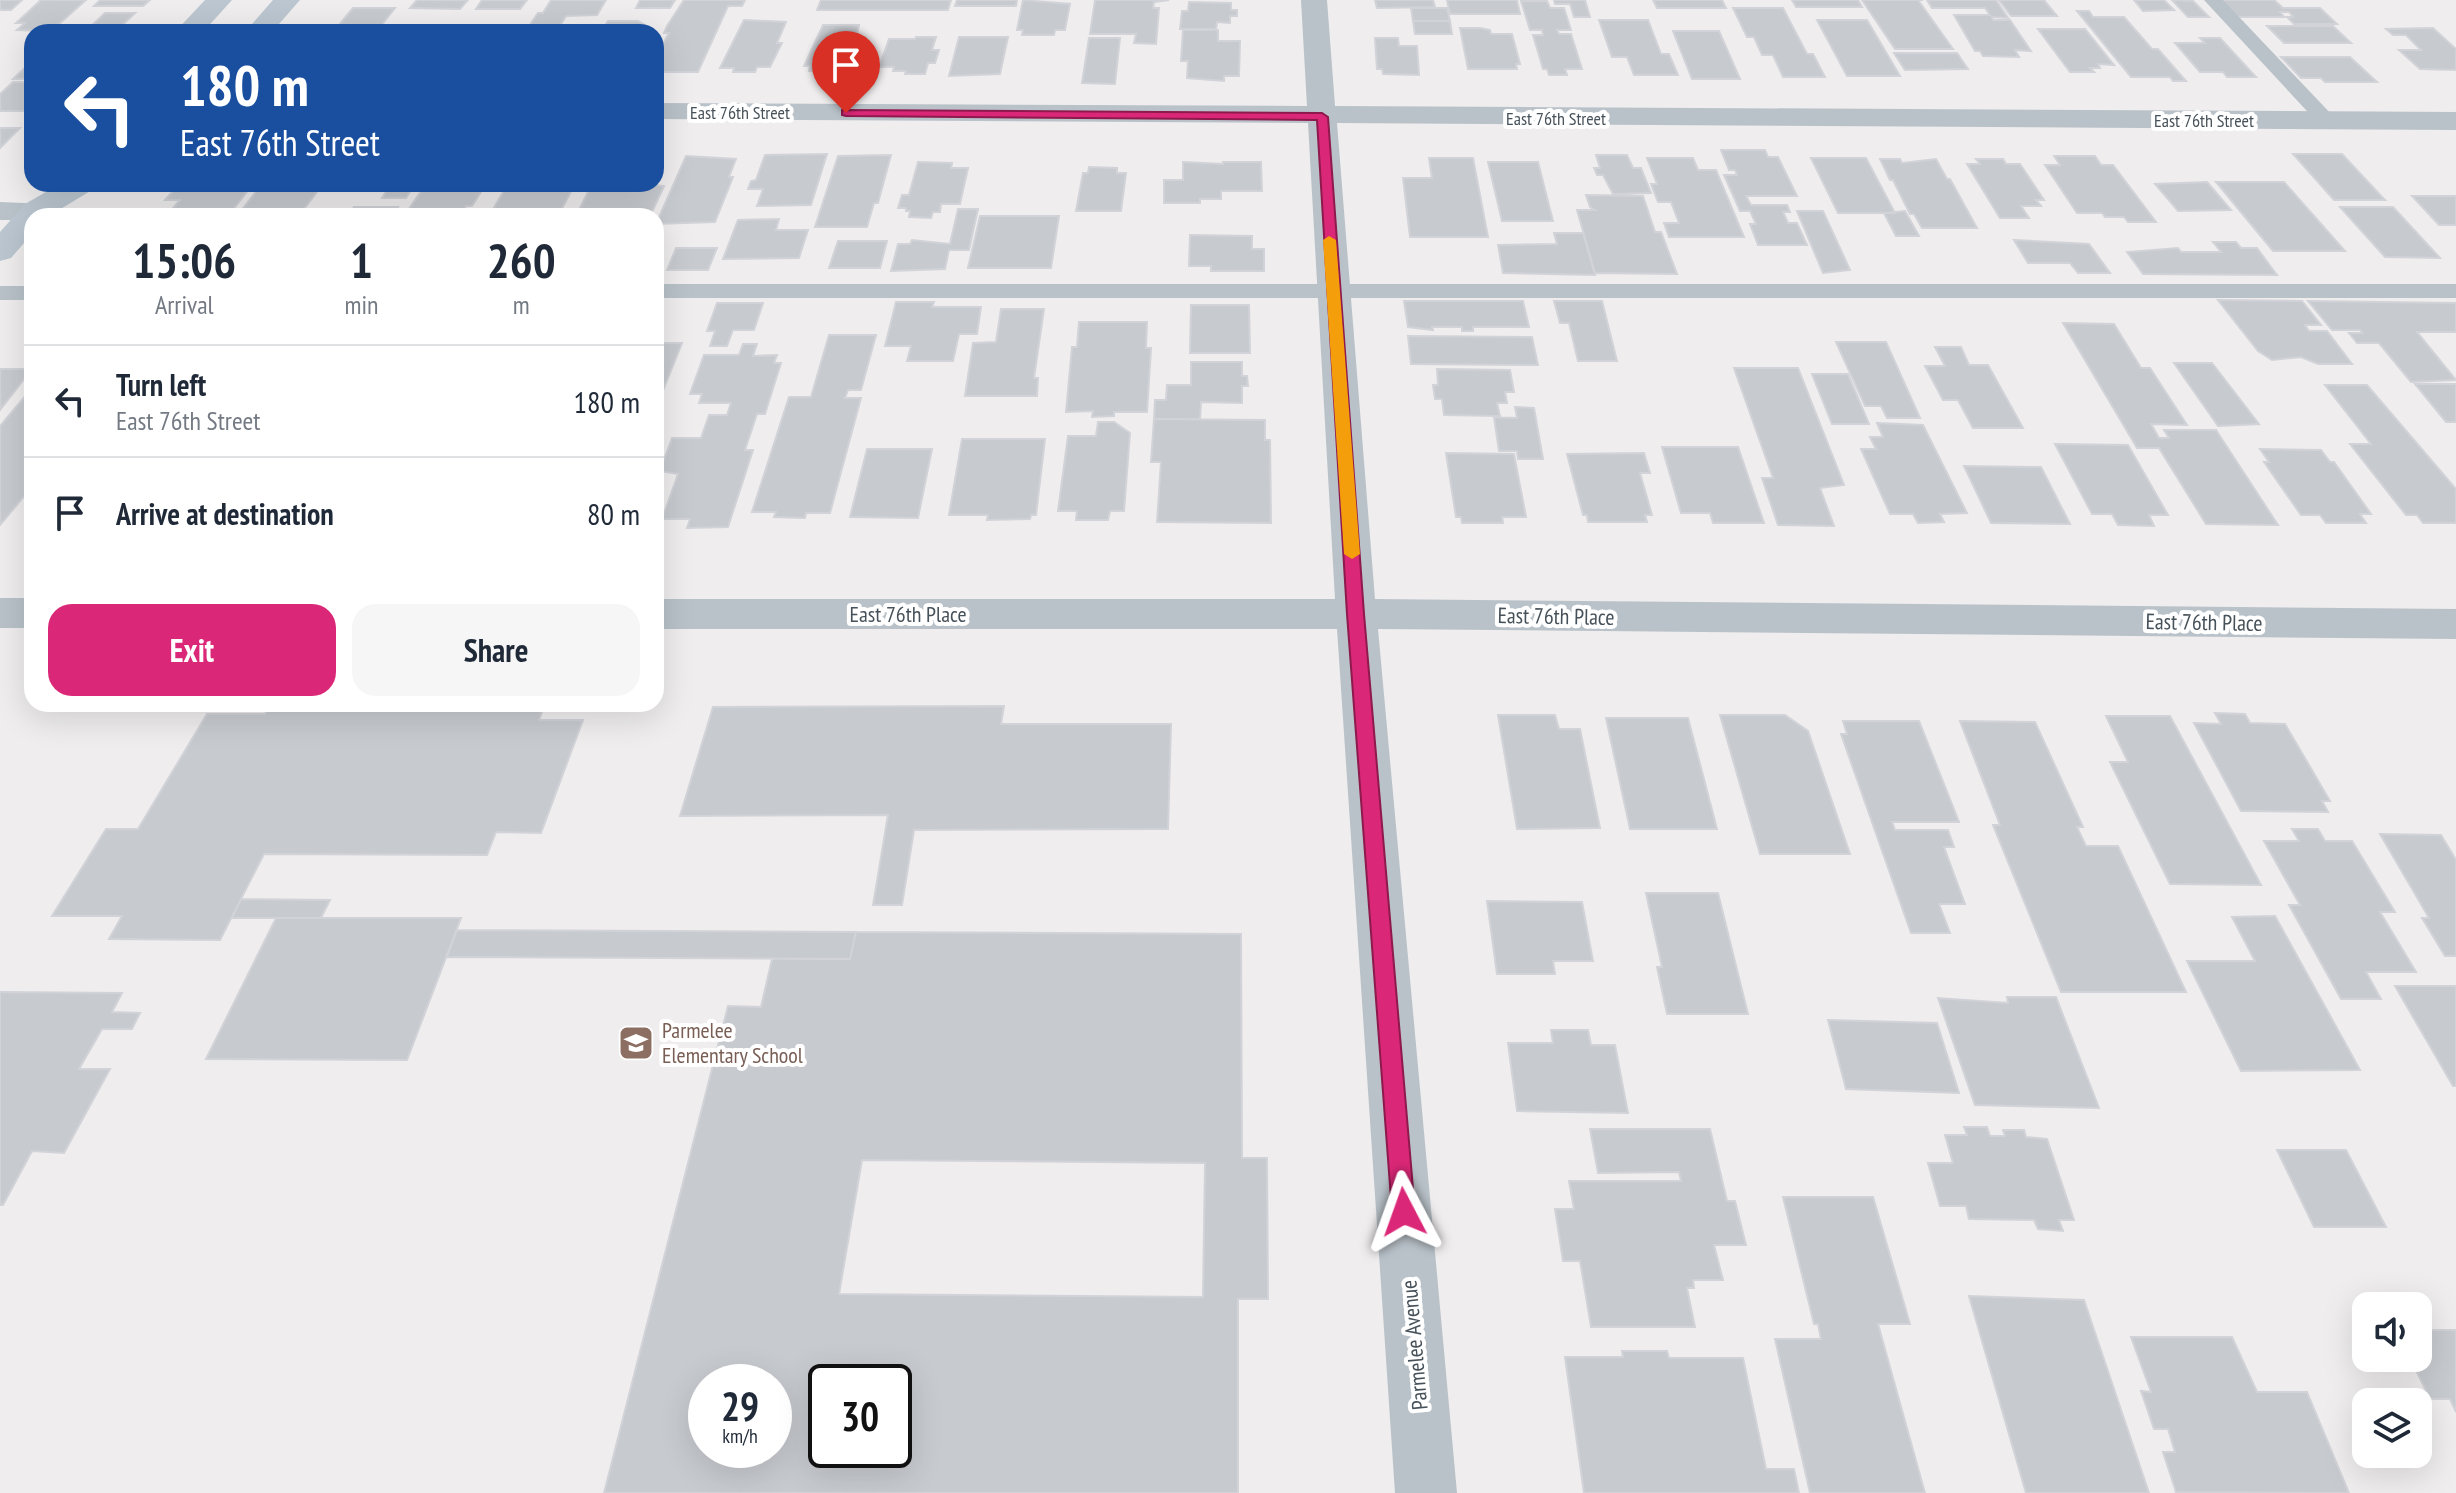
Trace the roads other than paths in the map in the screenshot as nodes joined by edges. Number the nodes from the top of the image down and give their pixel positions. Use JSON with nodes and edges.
{"nodes":[{"id":1,"x":219,"y":0,"type":"edge"},
{"id":2,"x":287,"y":0,"type":"edge"},
{"id":3,"x":1314,"y":0,"type":"edge"},
{"id":4,"x":2213,"y":0,"type":"edge"},
{"id":5,"x":196,"y":24,"type":"edge"},
{"id":6,"x":265,"y":24,"type":"edge"},
{"id":7,"x":664,"y":111,"type":"edge"},
{"id":8,"x":1322,"y":117,"type":"junction"},
{"id":9,"x":2326,"y":120,"type":"junction"},
{"id":10,"x":2456,"y":121,"type":"edge"},
{"id":11,"x":37,"y":198,"type":"edge"},
{"id":12,"x":0,"y":211,"type":"edge"},
{"id":13,"x":24,"y":217,"type":"edge"},
{"id":14,"x":0,"y":251,"type":"edge"},
{"id":15,"x":1332,"y":289,"type":"junction"},
{"id":16,"x":664,"y":291,"type":"edge"},
{"id":17,"x":2456,"y":291,"type":"edge"},
{"id":18,"x":0,"y":293,"type":"edge"},
{"id":19,"x":24,"y":293,"type":"edge"},
{"id":20,"x":0,"y":613,"type":"edge"},
{"id":21,"x":24,"y":613,"type":"edge"},
{"id":22,"x":664,"y":614,"type":"edge"},
{"id":23,"x":1356,"y":614,"type":"junction"},
{"id":24,"x":2456,"y":624,"type":"edge"},
{"id":25,"x":1426,"y":1493,"type":"edge"}],
"edges":[{"from":1,"to":5,"type":"street"},
{"from":2,"to":6,"type":"street"},
{"from":3,"to":8,"type":"street","name":"Parmelee Avenue"},
{"from":4,"to":9,"type":"lane"},
{"from":7,"to":8,"type":"street","name":"East 76th Street"},
{"from":8,"to":9,"type":"street","name":"East 76th Street"},
{"from":8,"to":15,"type":"street","name":"Parmelee Avenue"},
{"from":9,"to":10,"type":"street","name":"East 76th Street"},
{"from":11,"to":12,"type":"street"},
{"from":13,"to":14,"type":"street"},
{"from":15,"to":16,"type":"lane"},
{"from":15,"to":17,"type":"lane"},
{"from":15,"to":23,"type":"street","name":"Parmelee Avenue"},
{"from":18,"to":19,"type":"lane"},
{"from":20,"to":21,"type":"street"},
{"from":22,"to":23,"type":"street","name":"East 76th Place"},
{"from":23,"to":24,"type":"street","name":"East 76th Place"},
{"from":23,"to":25,"type":"street","name":"Parmelee Avenue"}]}
